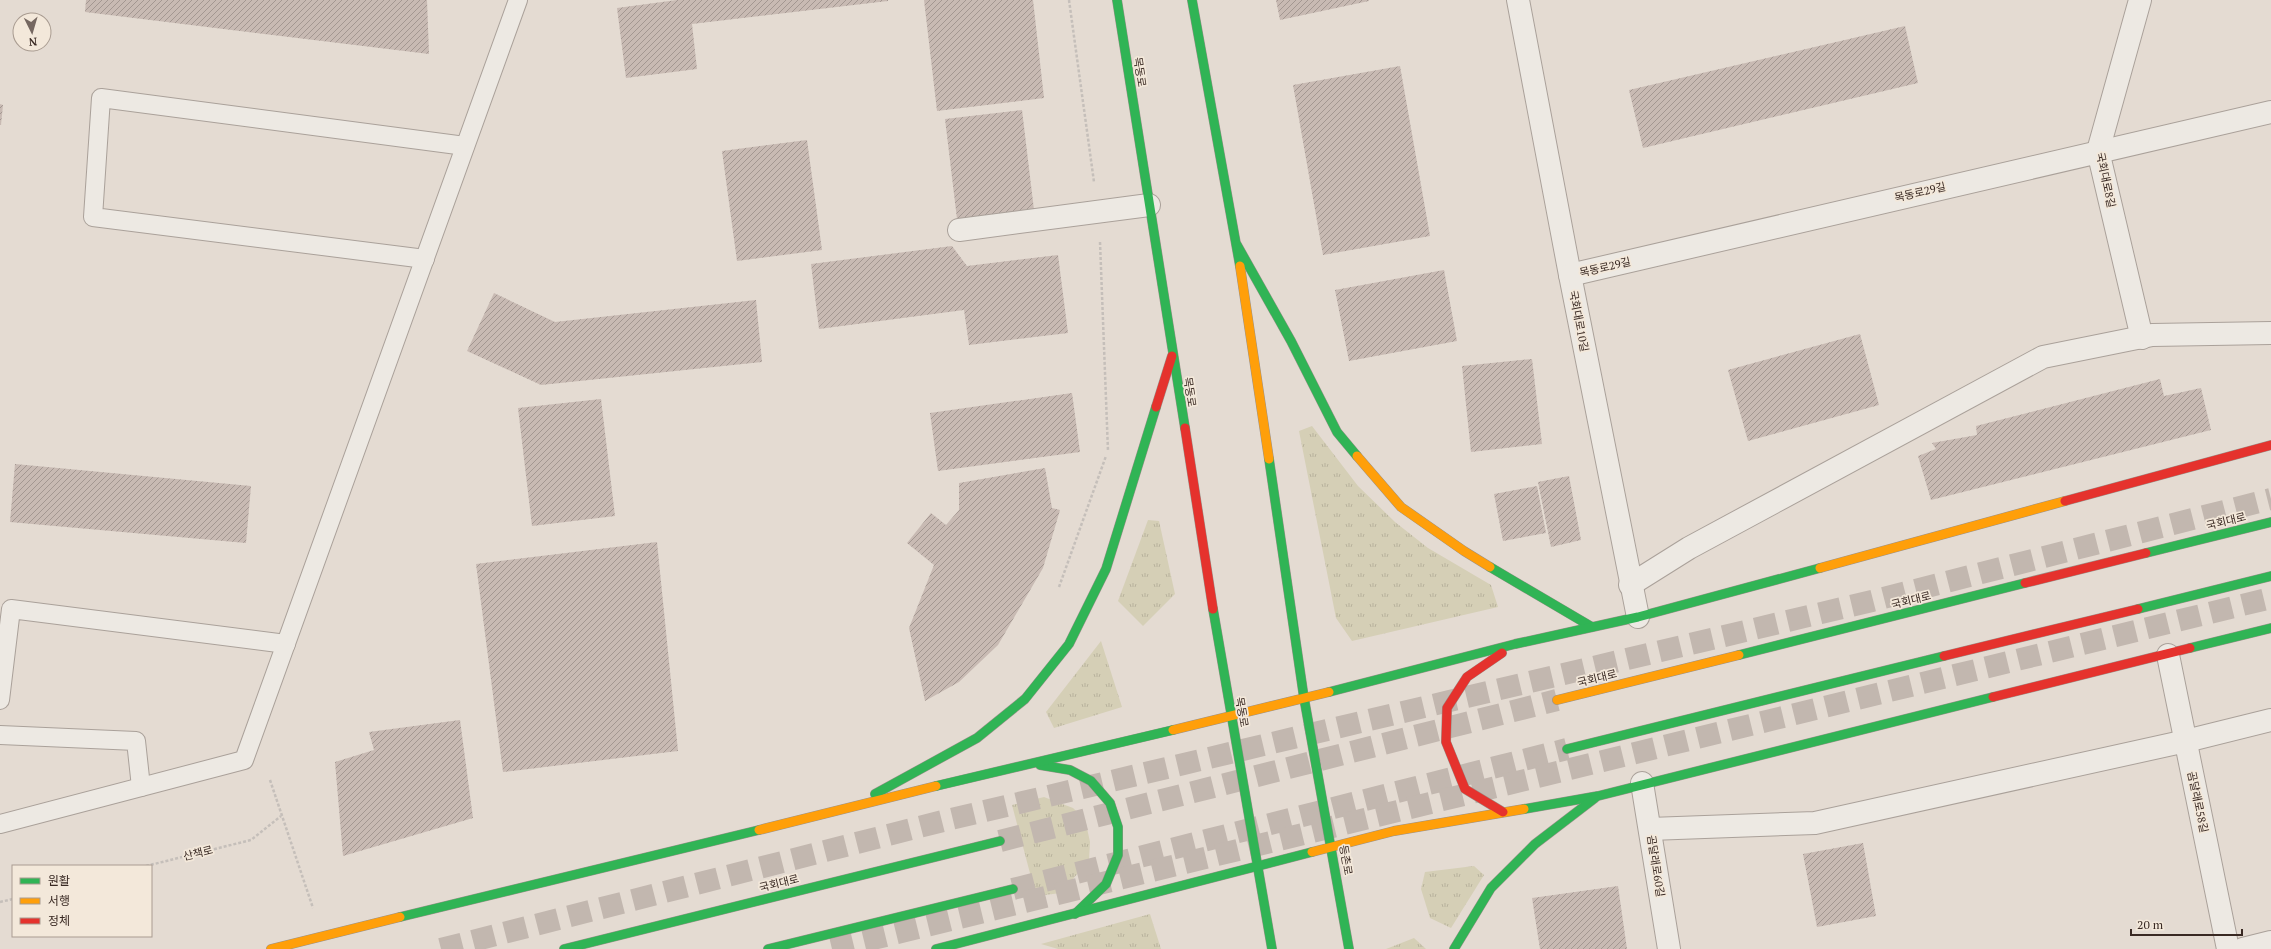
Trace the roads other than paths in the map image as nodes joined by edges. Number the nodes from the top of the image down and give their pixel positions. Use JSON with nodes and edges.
{"nodes":[{"id":1,"x":518,"y":0,"type":"edge"},
{"id":2,"x":1117,"y":0,"type":"edge"},
{"id":3,"x":1192,"y":0,"type":"edge"},
{"id":4,"x":1518,"y":0,"type":"edge"},
{"id":5,"x":2140,"y":0,"type":"edge"},
{"id":6,"x":2271,"y":112,"type":"edge"},
{"id":7,"x":465,"y":146,"type":"junction"},
{"id":8,"x":2098,"y":151,"type":"junction"},
{"id":9,"x":1149,"y":205,"type":"junction"},
{"id":10,"x":959,"y":230,"type":"dead end"},
{"id":11,"x":1237,"y":245,"type":"junction"},
{"id":12,"x":425,"y":259,"type":"junction"},
{"id":13,"x":1570,"y":275,"type":"junction"},
{"id":14,"x":2271,"y":333,"type":"edge"},
{"id":15,"x":2142,"y":338,"type":"junction"},
{"id":16,"x":1172,"y":356,"type":"junction"},
{"id":17,"x":2271,"y":445,"type":"edge"},
{"id":18,"x":2271,"y":522,"type":"edge"},
{"id":19,"x":2271,"y":576,"type":"edge"},
{"id":20,"x":1630,"y":585,"type":"junction"},
{"id":21,"x":1638,"y":617,"type":"junction"},
{"id":22,"x":1592,"y":627,"type":"junction"},
{"id":23,"x":2271,"y":628,"type":"edge"},
{"id":24,"x":286,"y":644,"type":"junction"},
{"id":25,"x":1515,"y":644,"type":"junction"},
{"id":26,"x":2168,"y":655,"type":"junction"},
{"id":27,"x":1304,"y":698,"type":"junction"},
{"id":28,"x":0,"y":700,"type":"edge"},
{"id":29,"x":1557,"y":700,"type":"tunnel mouth"},
{"id":30,"x":1231,"y":717,"type":"junction"},
{"id":31,"x":2271,"y":720,"type":"edge"},
{"id":32,"x":0,"y":735,"type":"edge"},
{"id":33,"x":2186,"y":741,"type":"junction"},
{"id":34,"x":1567,"y":749,"type":"tunnel mouth"},
{"id":35,"x":1031,"y":763,"type":"junction"},
{"id":36,"x":1642,"y":784,"type":"junction"},
{"id":37,"x":141,"y":787,"type":"junction"},
{"id":38,"x":1598,"y":796,"type":"junction"},
{"id":39,"x":849,"y":808,"type":"junction"},
{"id":40,"x":1503,"y":812,"type":"junction"},
{"id":41,"x":0,"y":824,"type":"edge"},
{"id":42,"x":1650,"y":829,"type":"junction"},
{"id":43,"x":1000,"y":841,"type":"tunnel mouth"},
{"id":44,"x":1331,"y":847,"type":"junction"},
{"id":45,"x":1258,"y":866,"type":"junction"},
{"id":46,"x":1013,"y":889,"type":"tunnel mouth"},
{"id":47,"x":1074,"y":915,"type":"junction"},
{"id":48,"x":2271,"y":942,"type":"edge"},
{"id":49,"x":271,"y":949,"type":"edge"},
{"id":50,"x":564,"y":949,"type":"edge"},
{"id":51,"x":768,"y":949,"type":"edge"},
{"id":52,"x":936,"y":949,"type":"edge"},
{"id":53,"x":1272,"y":949,"type":"edge"},
{"id":54,"x":1349,"y":949,"type":"edge"},
{"id":55,"x":1454,"y":949,"type":"edge"},
{"id":56,"x":1669,"y":949,"type":"edge"},
{"id":57,"x":2228,"y":949,"type":"edge"},
{"id":58,"x":2243,"y":949,"type":"edge"}],
"edges":[{"from":1,"to":7,"type":"lane"},
{"from":2,"to":9,"type":"main road","name":"목동로"},
{"from":3,"to":11,"type":"main road"},
{"from":4,"to":13,"type":"street","name":"국회대로10길"},
{"from":5,"to":8,"type":"street","name":"국회대로8길"},
{"from":6,"to":8,"type":"street","name":"목동로29길"},
{"from":7,"to":12,"type":"lane"},
{"from":7,"to":12,"type":"lane"},
{"from":8,"to":13,"type":"street","name":"목동로29길"},
{"from":8,"to":15,"type":"street","name":"국회대로8길"},
{"from":9,"to":10,"type":"street"},
{"from":9,"to":16,"type":"main road","name":"목동로"},
{"from":11,"to":22,"type":"main road"},
{"from":11,"to":27,"type":"main road"},
{"from":12,"to":24,"type":"lane"},
{"from":13,"to":20,"type":"street","name":"국회대로10길"},
{"from":14,"to":15,"type":"street"},
{"from":15,"to":20,"type":"street"},
{"from":16,"to":30,"type":"main road","name":"목동로"},
{"from":16,"to":39,"type":"main road"},
{"from":17,"to":21,"type":"main road"},
{"from":18,"to":29,"type":"main road","name":"국회대로"},
{"from":19,"to":34,"type":"main road"},
{"from":20,"to":21,"type":"street","name":"국회대로10길"},
{"from":21,"to":22,"type":"main road"},
{"from":22,"to":25,"type":"main road"},
{"from":23,"to":26,"type":"main road"},
{"from":24,"to":28,"type":"lane"},
{"from":24,"to":37,"type":"lane"},
{"from":25,"to":27,"type":"main road"},
{"from":25,"to":40,"type":"main road"},
{"from":26,"to":33,"type":"street","name":"곰달래로58길"},
{"from":26,"to":36,"type":"main road"},
{"from":27,"to":30,"type":"main road"},
{"from":27,"to":44,"type":"main road","name":"등촌로"},
{"from":30,"to":35,"type":"main road"},
{"from":30,"to":45,"type":"main road","name":"목동로"},
{"from":31,"to":33,"type":"street"},
{"from":32,"to":37,"type":"lane"},
{"from":33,"to":42,"type":"street"},
{"from":33,"to":57,"type":"street","name":"곰달래로58길"},
{"from":35,"to":39,"type":"main road"},
{"from":35,"to":47,"type":"main road"},
{"from":36,"to":38,"type":"main road"},
{"from":36,"to":42,"type":"street","name":"곰달래로60길"},
{"from":37,"to":41,"type":"lane"},
{"from":38,"to":40,"type":"main road"},
{"from":38,"to":55,"type":"main road"},
{"from":39,"to":49,"type":"main road"},
{"from":40,"to":44,"type":"main road"},
{"from":42,"to":56,"type":"street","name":"곰달래로60길"},
{"from":43,"to":50,"type":"main road","name":"국회대로"},
{"from":44,"to":45,"type":"main road"},
{"from":44,"to":54,"type":"main road","name":"등촌로"},
{"from":45,"to":47,"type":"main road"},
{"from":45,"to":53,"type":"main road"},
{"from":46,"to":51,"type":"main road"},
{"from":47,"to":52,"type":"main road"},
{"from":48,"to":58,"type":"street"}]}
